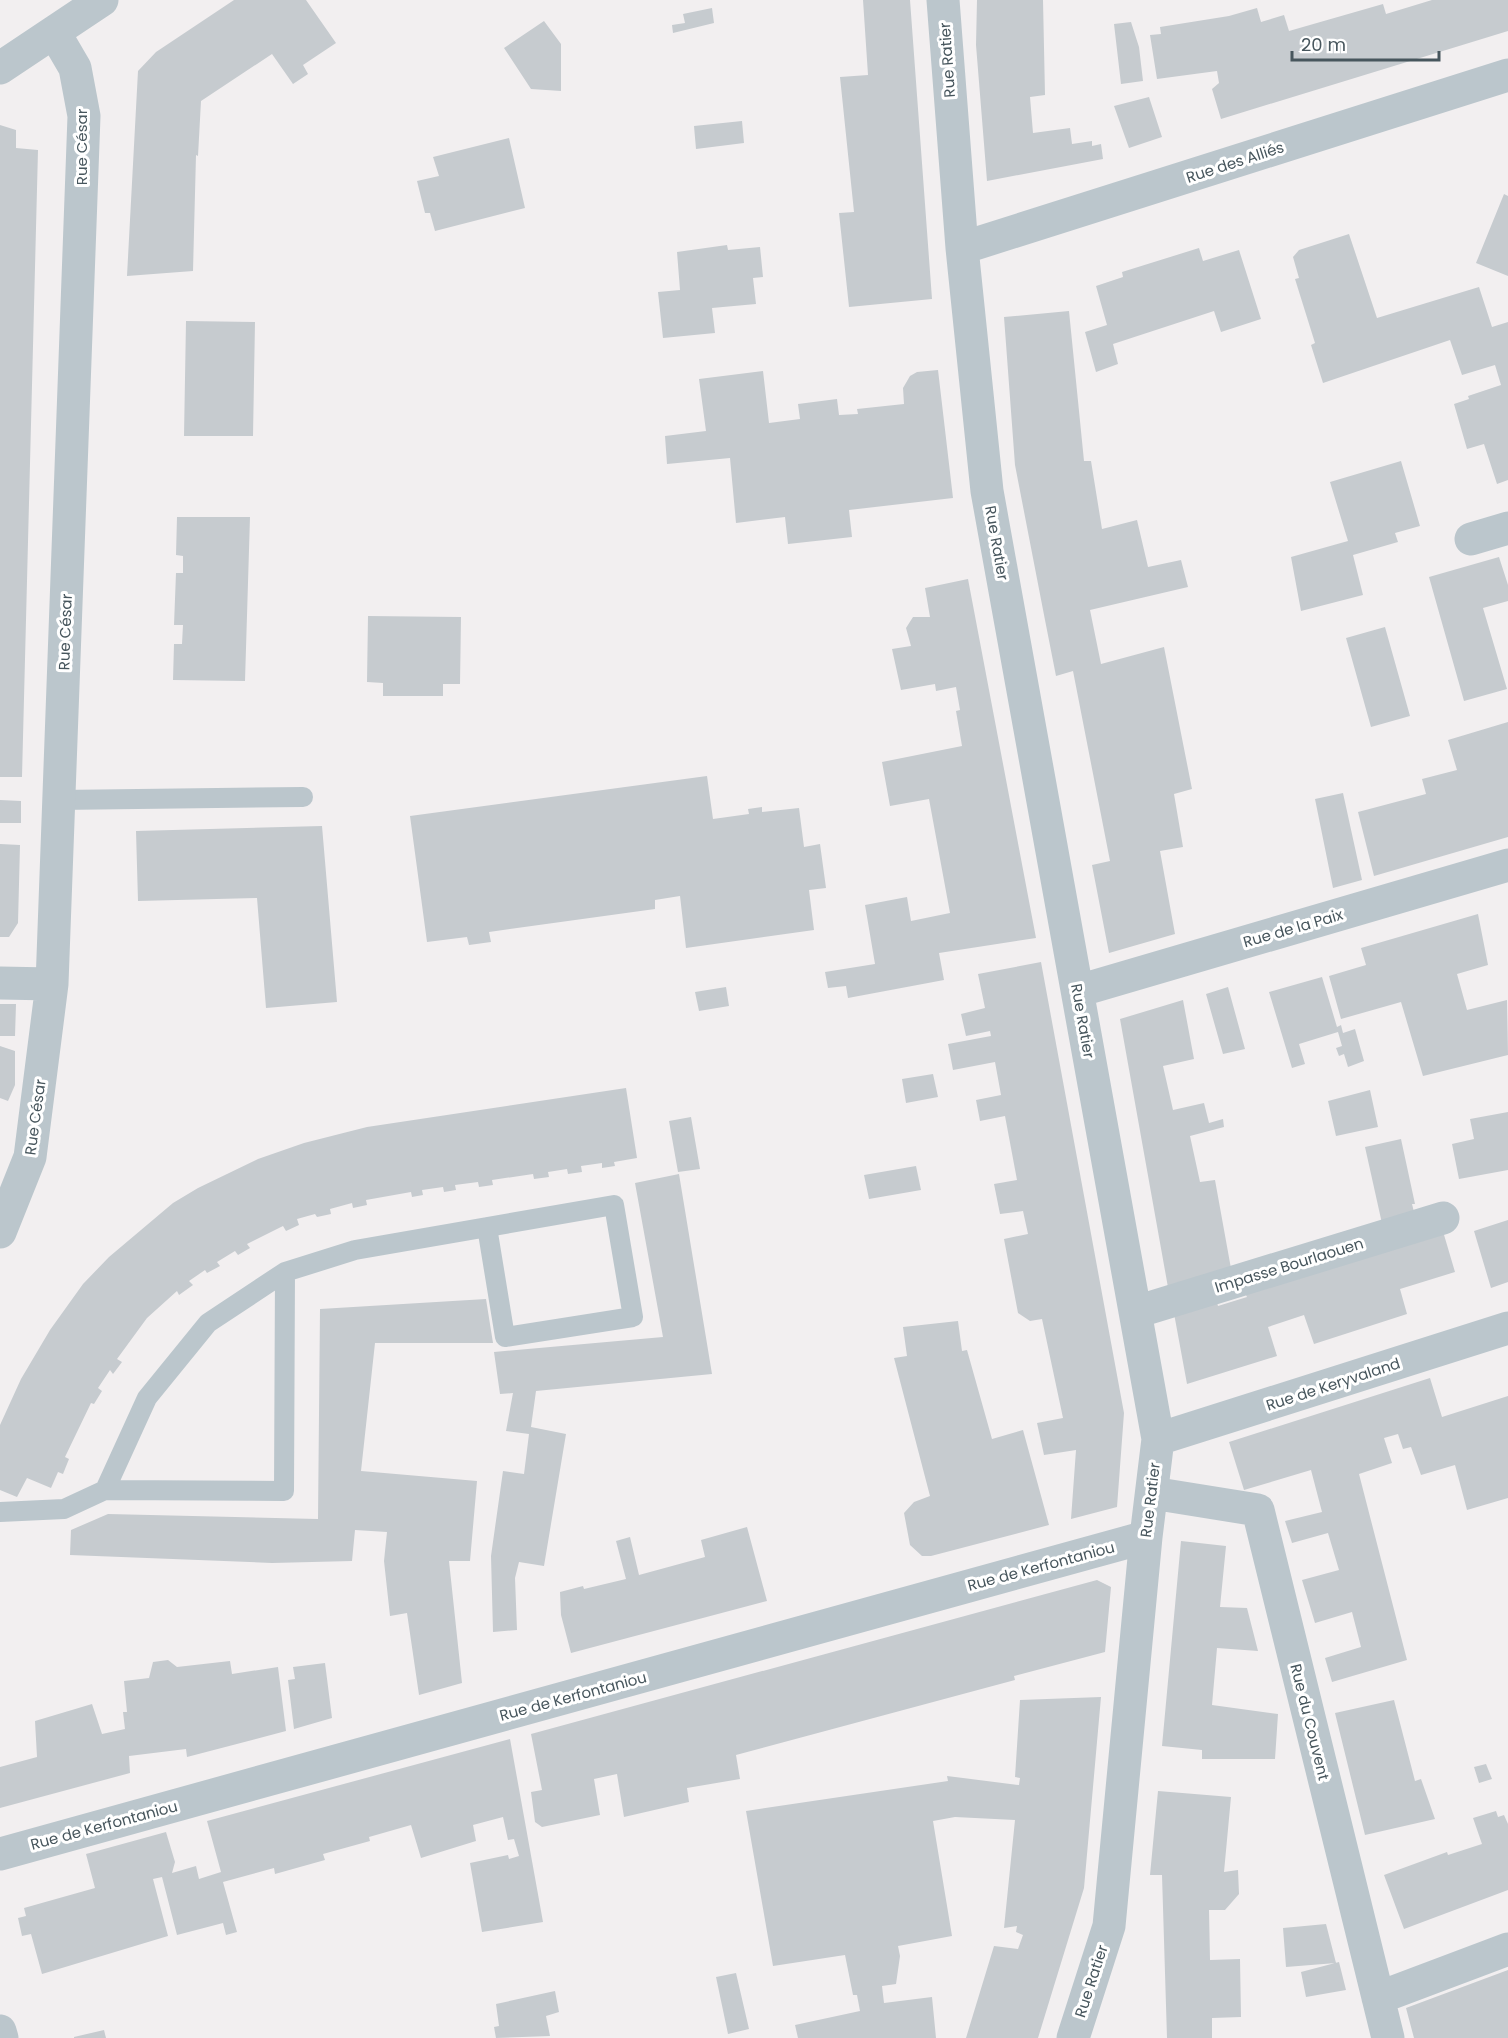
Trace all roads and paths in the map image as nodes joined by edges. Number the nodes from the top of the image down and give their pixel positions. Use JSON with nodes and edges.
{"nodes":[{"id":1,"x":102,"y":0,"type":"edge"},
{"id":2,"x":943,"y":0,"type":"edge"},
{"id":3,"x":54,"y":32,"type":"junction"},
{"id":4,"x":0,"y":68,"type":"edge"},
{"id":5,"x":1508,"y":75,"type":"edge"},
{"id":6,"x":962,"y":248,"type":"junction"},
{"id":7,"x":1508,"y":528,"type":"edge"},
{"id":8,"x":1471,"y":539,"type":"dead end"},
{"id":9,"x":303,"y":797,"type":"dead end"},
{"id":10,"x":58,"y":800,"type":"junction"},
{"id":11,"x":1508,"y":865,"type":"edge"},
{"id":12,"x":0,"y":983,"type":"edge"},
{"id":13,"x":52,"y":984,"type":"junction"},
{"id":14,"x":1078,"y":991,"type":"junction"},
{"id":15,"x":1443,"y":1218,"type":"dead end"},
{"id":16,"x":487,"y":1227,"type":"junction"},
{"id":17,"x":0,"y":1232,"type":"edge"},
{"id":18,"x":285,"y":1272,"type":"junction"},
{"id":19,"x":1136,"y":1312,"type":"junction"},
{"id":20,"x":1508,"y":1328,"type":"edge"},
{"id":21,"x":1158,"y":1439,"type":"junction"},
{"id":22,"x":105,"y":1490,"type":"junction"},
{"id":23,"x":1152,"y":1493,"type":"junction"},
{"id":24,"x":0,"y":1512,"type":"edge"},
{"id":25,"x":1146,"y":1537,"type":"junction"},
{"id":26,"x":0,"y":1854,"type":"edge"},
{"id":27,"x":1508,"y":1949,"type":"edge"},
{"id":28,"x":1378,"y":1998,"type":"junction"},
{"id":29,"x":0,"y":2031,"type":"edge"},
{"id":30,"x":2,"y":2038,"type":"edge"},
{"id":31,"x":1073,"y":2038,"type":"edge"},
{"id":32,"x":1388,"y":2038,"type":"edge"}],
"edges":[{"from":1,"to":3,"type":"street"},
{"from":2,"to":6,"type":"street","name":"Rue Ratier"},
{"from":3,"to":4,"type":"street"},
{"from":3,"to":10,"type":"street","name":"Rue César"},
{"from":5,"to":6,"type":"street","name":"Rue des Alliés"},
{"from":6,"to":14,"type":"street","name":"Rue Ratier"},
{"from":7,"to":8,"type":"street"},
{"from":9,"to":10,"type":"lane"},
{"from":10,"to":13,"type":"street","name":"Rue César"},
{"from":11,"to":14,"type":"street","name":"Rue de la Paix"},
{"from":12,"to":13,"type":"street"},
{"from":13,"to":17,"type":"street","name":"Rue César"},
{"from":14,"to":19,"type":"street","name":"Rue Ratier"},
{"from":15,"to":19,"type":"street","name":"Impasse Bourlaouen"},
{"from":16,"to":16,"type":"lane"},
{"from":16,"to":18,"type":"lane"},
{"from":18,"to":22,"type":"lane"},
{"from":18,"to":22,"type":"lane"},
{"from":19,"to":21,"type":"street","name":"Rue Ratier"},
{"from":20,"to":21,"type":"street","name":"Rue de Keryvaland"},
{"from":21,"to":23,"type":"street","name":"Rue Ratier"},
{"from":22,"to":24,"type":"lane"},
{"from":23,"to":25,"type":"street","name":"Rue Ratier"},
{"from":23,"to":28,"type":"street","name":"Rue du Couvent"},
{"from":25,"to":26,"type":"street","name":"Rue de Kerfontaniou"},
{"from":25,"to":31,"type":"street","name":"Rue Ratier"},
{"from":27,"to":28,"type":"street"},
{"from":28,"to":32,"type":"street","name":"Rue du Couvent"},
{"from":29,"to":30,"type":"street"}]}
